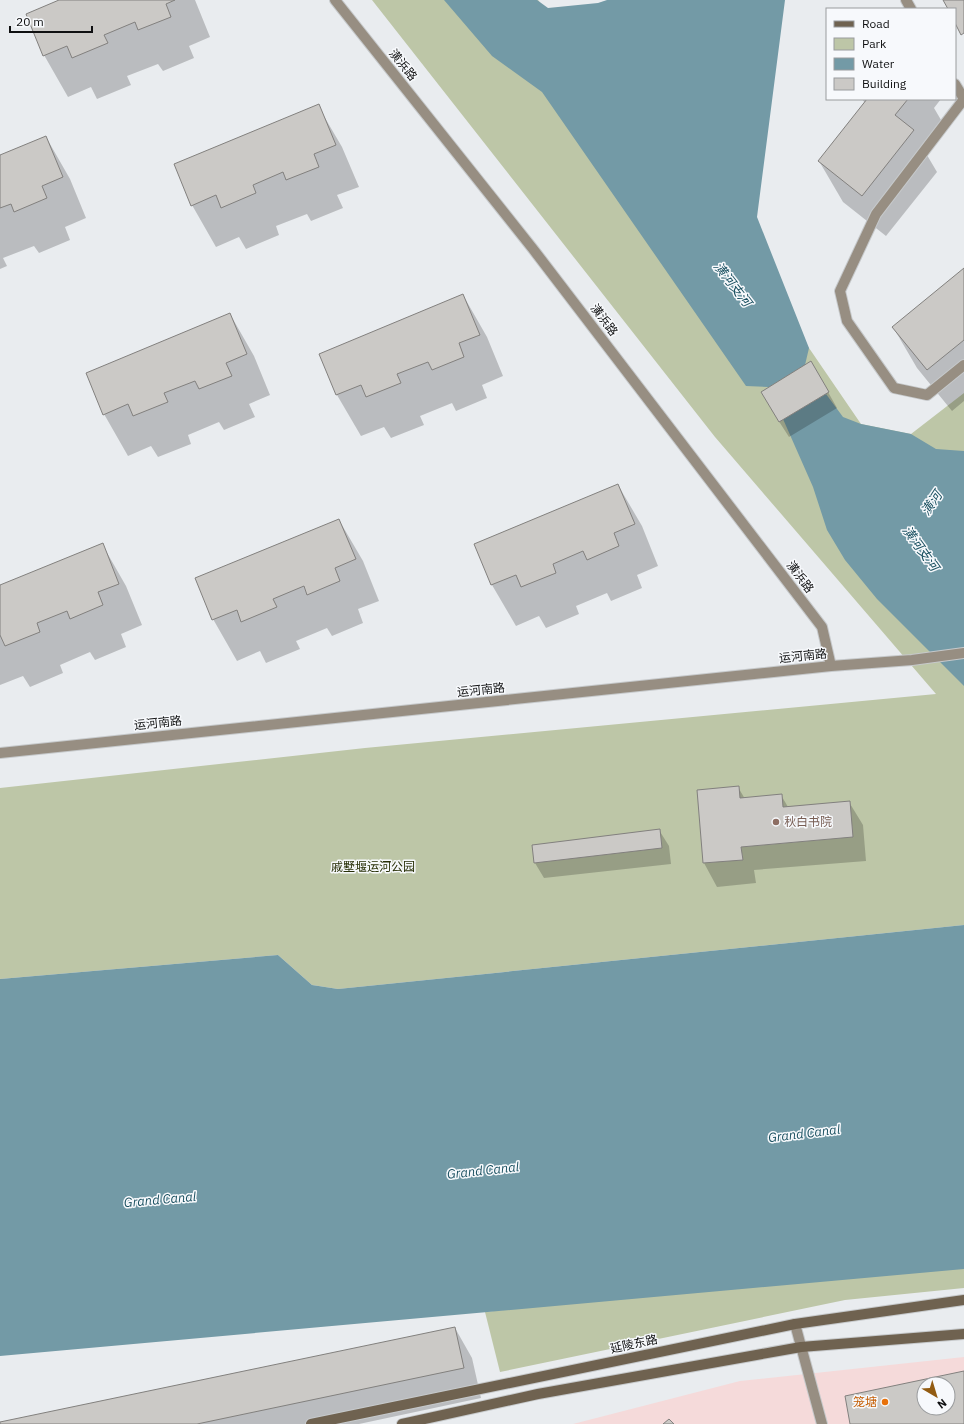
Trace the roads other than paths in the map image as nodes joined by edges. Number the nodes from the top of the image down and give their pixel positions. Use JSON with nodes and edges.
{"nodes":[{"id":1,"x":335,"y":0,"type":"edge"},
{"id":2,"x":956,"y":86,"type":"edge"},
{"id":3,"x":964,"y":99,"type":"edge"},
{"id":4,"x":964,"y":365,"type":"edge"},
{"id":5,"x":964,"y":653,"type":"edge"},
{"id":6,"x":831,"y":666,"type":"junction"},
{"id":7,"x":0,"y":753,"type":"edge"},
{"id":8,"x":964,"y":1300,"type":"edge"},
{"id":9,"x":795,"y":1324,"type":"junction"},
{"id":10,"x":964,"y":1334,"type":"edge"},
{"id":11,"x":801,"y":1347,"type":"junction"},
{"id":12,"x":311,"y":1424,"type":"edge"},
{"id":13,"x":402,"y":1424,"type":"edge"},
{"id":14,"x":822,"y":1424,"type":"edge"}],
"edges":[{"from":1,"to":6,"type":"street","name":"潢浜路"},
{"from":2,"to":3,"type":"street"},
{"from":3,"to":4,"type":"street"},
{"from":5,"to":6,"type":"street","name":"运河南路"},
{"from":6,"to":7,"type":"street","name":"运河南路"},
{"from":8,"to":9,"type":"main road","name":"延陵东路"},
{"from":9,"to":11,"type":"street"},
{"from":9,"to":12,"type":"main road","name":"延陵东路"},
{"from":10,"to":11,"type":"main road"},
{"from":11,"to":13,"type":"main road"},
{"from":11,"to":14,"type":"street"}]}
